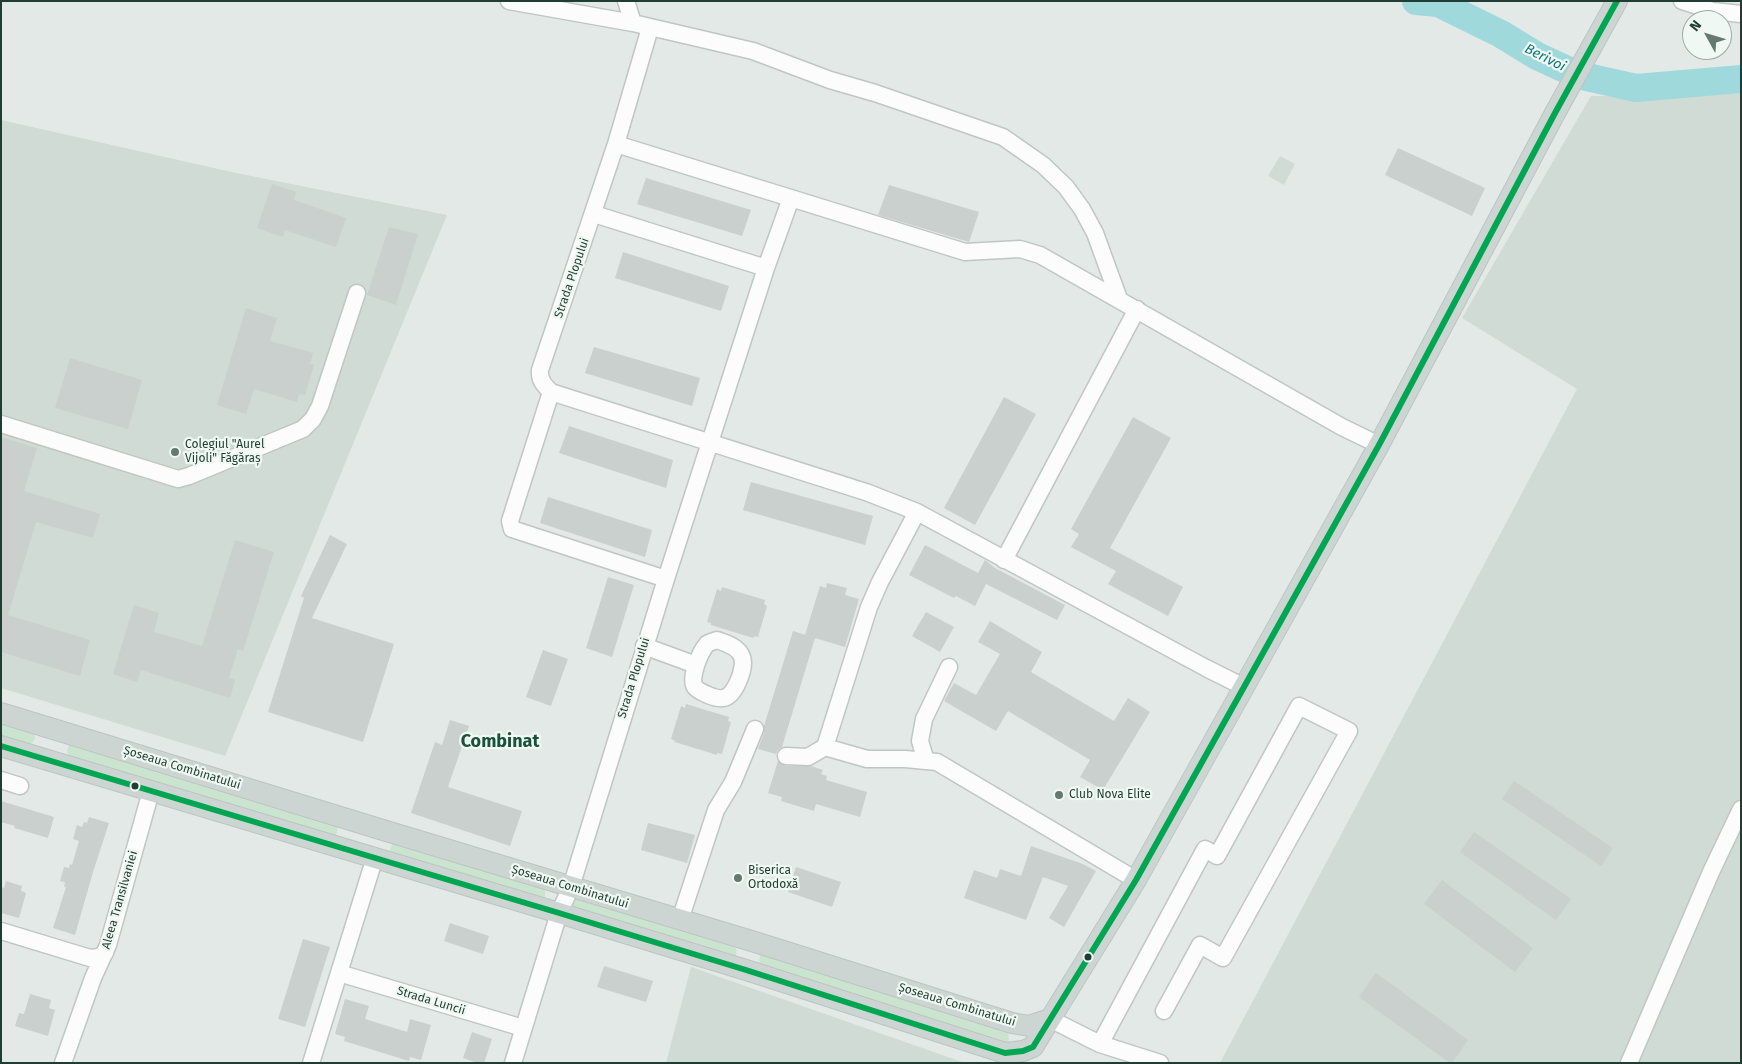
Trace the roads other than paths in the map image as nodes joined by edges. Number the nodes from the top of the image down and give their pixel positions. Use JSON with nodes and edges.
{"nodes":[{"id":1,"x":508,"y":1,"type":"edge"},
{"id":2,"x":626,"y":1,"type":"edge"},
{"id":3,"x":1618,"y":1,"type":"edge"},
{"id":4,"x":1682,"y":1,"type":"edge"},
{"id":5,"x":1741,"y":14,"type":"edge"},
{"id":6,"x":633,"y":23,"type":"junction"},
{"id":7,"x":650,"y":28,"type":"junction"},
{"id":8,"x":616,"y":144,"type":"junction"},
{"id":9,"x":791,"y":198,"type":"junction"},
{"id":10,"x":594,"y":214,"type":"junction"},
{"id":11,"x":766,"y":268,"type":"junction"},
{"id":12,"x":357,"y":292,"type":"dead end"},
{"id":13,"x":1119,"y":299,"type":"junction"},
{"id":14,"x":1137,"y":309,"type":"junction"},
{"id":15,"x":551,"y":392,"type":"junction"},
{"id":16,"x":1,"y":424,"type":"edge"},
{"id":17,"x":710,"y":443,"type":"junction"},
{"id":18,"x":1379,"y":446,"type":"junction"},
{"id":19,"x":917,"y":512,"type":"junction"},
{"id":20,"x":1004,"y":560,"type":"junction"},
{"id":21,"x":666,"y":579,"type":"junction"},
{"id":22,"x":644,"y":646,"type":"junction"},
{"id":23,"x":696,"y":665,"type":"dead end"},
{"id":24,"x":949,"y":667,"type":"dead end"},
{"id":25,"x":1244,"y":687,"type":"junction"},
{"id":26,"x":1,"y":713,"type":"edge"},
{"id":27,"x":47,"y":727,"type":"junction"},
{"id":28,"x":755,"y":729,"type":"dead end"},
{"id":29,"x":1,"y":746,"type":"edge"},
{"id":30,"x":824,"y":748,"type":"junction"},
{"id":31,"x":786,"y":756,"type":"dead end"},
{"id":32,"x":38,"y":757,"type":"junction"},
{"id":33,"x":926,"y":761,"type":"junction"},
{"id":34,"x":1,"y":780,"type":"edge"},
{"id":35,"x":20,"y":786,"type":"dead end"},
{"id":36,"x":151,"y":791,"type":"junction"},
{"id":37,"x":1741,"y":809,"type":"edge"},
{"id":38,"x":383,"y":830,"type":"junction"},
{"id":39,"x":375,"y":858,"type":"junction"},
{"id":40,"x":1136,"y":880,"type":"junction"},
{"id":41,"x":570,"y":887,"type":"junction"},
{"id":42,"x":559,"y":913,"type":"junction"},
{"id":43,"x":680,"y":920,"type":"junction"},
{"id":44,"x":1,"y":931,"type":"edge"},
{"id":45,"x":755,"y":942,"type":"junction"},
{"id":46,"x":104,"y":953,"type":"junction"},
{"id":47,"x":746,"y":970,"type":"junction"},
{"id":48,"x":339,"y":973,"type":"junction"},
{"id":49,"x":1164,"y":1011,"type":"dead end"},
{"id":50,"x":1050,"y":1019,"type":"junction"},
{"id":51,"x":524,"y":1028,"type":"junction"},
{"id":52,"x":1100,"y":1044,"type":"junction"},
{"id":53,"x":63,"y":1063,"type":"edge"},
{"id":54,"x":311,"y":1063,"type":"edge"},
{"id":55,"x":513,"y":1063,"type":"edge"},
{"id":56,"x":1160,"y":1063,"type":"edge"},
{"id":57,"x":1629,"y":1063,"type":"edge"}],
"edges":[{"from":1,"to":6,"type":"street"},
{"from":2,"to":6,"type":"street"},
{"from":3,"to":18,"type":"main road"},
{"from":4,"to":5,"type":"street"},
{"from":6,"to":7,"type":"street"},
{"from":7,"to":8,"type":"street","name":"Strada Plopului"},
{"from":7,"to":13,"type":"street"},
{"from":8,"to":9,"type":"street"},
{"from":8,"to":10,"type":"street","name":"Strada Plopului"},
{"from":9,"to":11,"type":"street","name":"Strada Plopului"},
{"from":9,"to":13,"type":"street"},
{"from":10,"to":11,"type":"street"},
{"from":10,"to":15,"type":"street","name":"Strada Plopului"},
{"from":11,"to":17,"type":"street","name":"Strada Plopului"},
{"from":12,"to":16,"type":"street"},
{"from":13,"to":14,"type":"street"},
{"from":14,"to":18,"type":"street"},
{"from":14,"to":20,"type":"street"},
{"from":15,"to":17,"type":"street"},
{"from":15,"to":21,"type":"street"},
{"from":17,"to":19,"type":"street"},
{"from":17,"to":21,"type":"street","name":"Strada Plopului"},
{"from":18,"to":25,"type":"main road"},
{"from":19,"to":20,"type":"street"},
{"from":19,"to":30,"type":"street"},
{"from":20,"to":25,"type":"street"},
{"from":21,"to":22,"type":"street","name":"Strada Plopului"},
{"from":22,"to":23,"type":"street"},
{"from":22,"to":41,"type":"street","name":"Strada Plopului"},
{"from":24,"to":33,"type":"street"},
{"from":25,"to":40,"type":"main road"},
{"from":26,"to":27,"type":"main road","name":"Șoseaua Combinatului"},
{"from":27,"to":32,"type":"main road"},
{"from":27,"to":38,"type":"main road","name":"Șoseaua Combinatului"},
{"from":28,"to":43,"type":"street"},
{"from":29,"to":32,"type":"main road"},
{"from":30,"to":31,"type":"street"},
{"from":30,"to":33,"type":"street"},
{"from":32,"to":36,"type":"main road"},
{"from":33,"to":40,"type":"street"},
{"from":34,"to":35,"type":"street"},
{"from":36,"to":39,"type":"main road"},
{"from":36,"to":46,"type":"street","name":"Aleea Transilvaniei"},
{"from":37,"to":57,"type":"street"},
{"from":38,"to":39,"type":"main road"},
{"from":38,"to":41,"type":"main road","name":"Șoseaua Combinatului"},
{"from":39,"to":42,"type":"main road"},
{"from":39,"to":48,"type":"street"},
{"from":40,"to":50,"type":"main road"},
{"from":41,"to":42,"type":"street","name":"Strada Plopului"},
{"from":41,"to":43,"type":"main road","name":"Șoseaua Combinatului"},
{"from":42,"to":47,"type":"main road"},
{"from":42,"to":51,"type":"street"},
{"from":43,"to":45,"type":"main road","name":"Șoseaua Combinatului"},
{"from":44,"to":46,"type":"street"},
{"from":45,"to":47,"type":"main road"},
{"from":45,"to":50,"type":"main road","name":"Șoseaua Combinatului"},
{"from":46,"to":53,"type":"street","name":"Aleea Transilvaniei"},
{"from":47,"to":50,"type":"main road"},
{"from":48,"to":51,"type":"street","name":"Strada Luncii"},
{"from":48,"to":54,"type":"street"},
{"from":49,"to":52,"type":"street"},
{"from":50,"to":52,"type":"street"},
{"from":51,"to":55,"type":"street"},
{"from":52,"to":56,"type":"street"}]}
